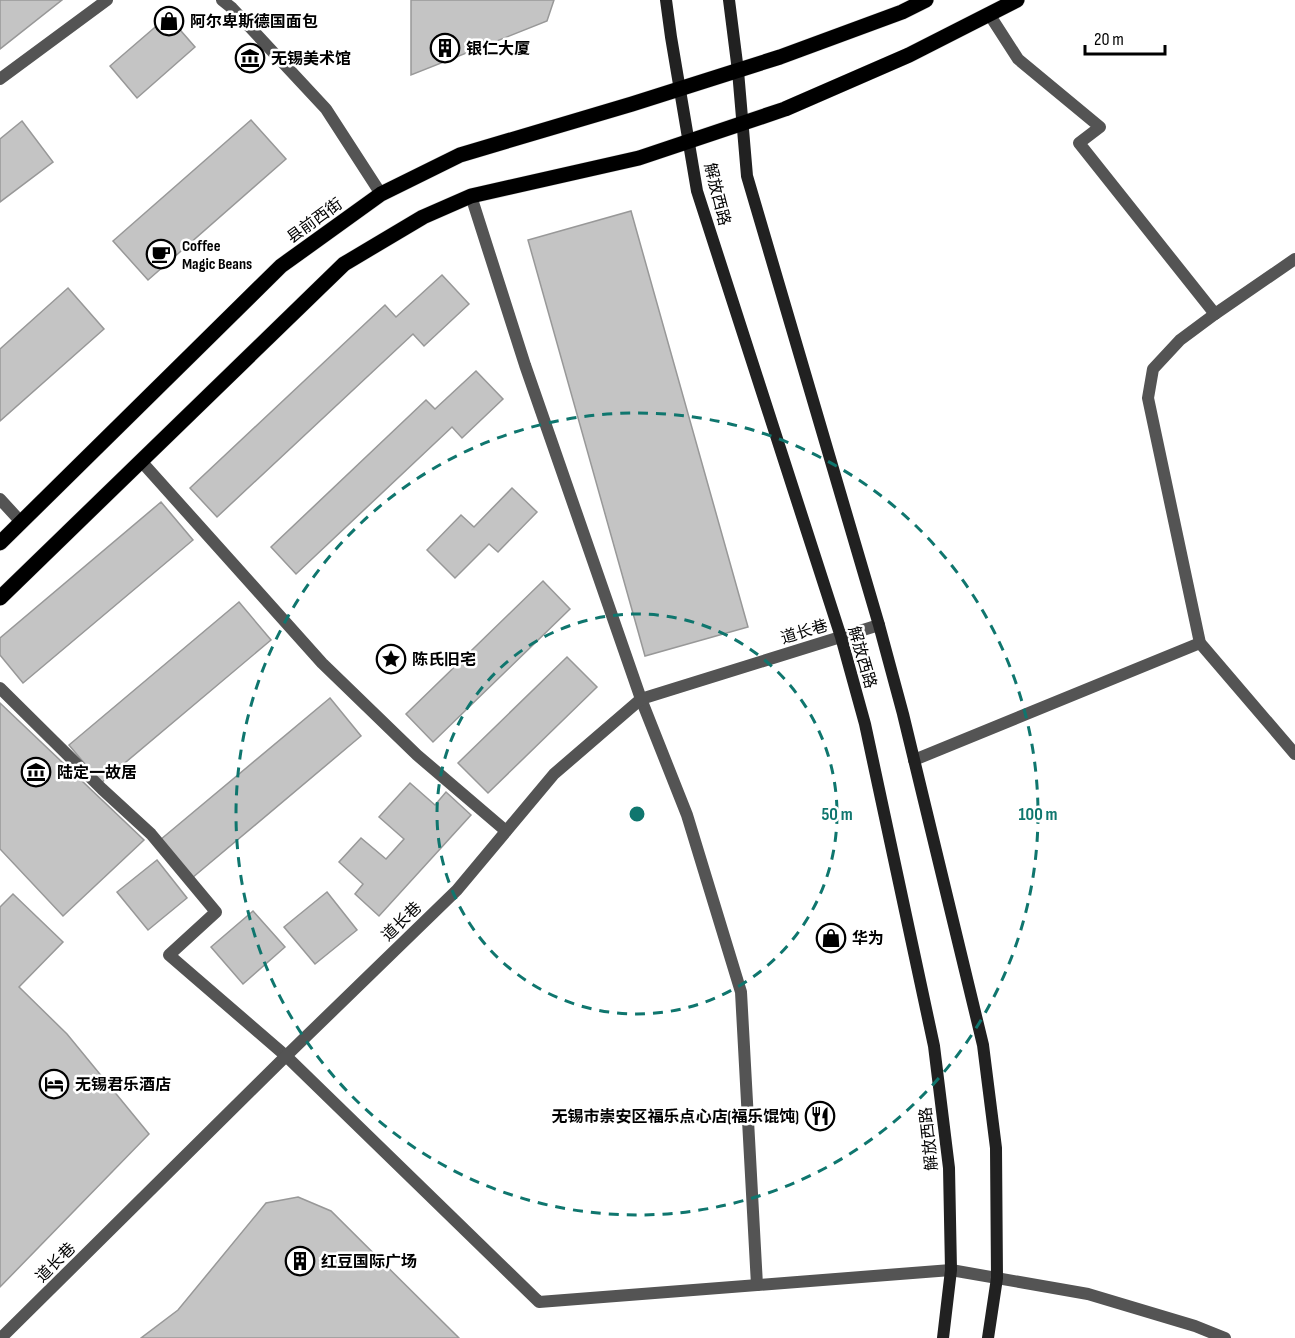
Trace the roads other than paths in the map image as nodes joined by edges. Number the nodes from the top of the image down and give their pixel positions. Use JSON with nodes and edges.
{"nodes":[{"id":1,"x":106,"y":0,"type":"edge"},
{"id":2,"x":222,"y":0,"type":"edge"},
{"id":3,"x":666,"y":0,"type":"edge"},
{"id":4,"x":729,"y":0,"type":"edge"},
{"id":5,"x":926,"y":0,"type":"edge"},
{"id":6,"x":1017,"y":0,"type":"edge"},
{"id":7,"x":989,"y":14,"type":"junction"},
{"id":8,"x":738,"y":70,"type":"junction"},
{"id":9,"x":0,"y":79,"type":"edge"},
{"id":10,"x":680,"y":89,"type":"junction"},
{"id":11,"x":742,"y":123,"type":"junction"},
{"id":12,"x":689,"y":142,"type":"junction"},
{"id":13,"x":381,"y":194,"type":"junction"},
{"id":14,"x":471,"y":196,"type":"junction"},
{"id":15,"x":1295,"y":259,"type":"edge"},
{"id":16,"x":1215,"y":314,"type":"junction"},
{"id":17,"x":141,"y":461,"type":"junction"},
{"id":18,"x":0,"y":499,"type":"edge"},
{"id":19,"x":21,"y":522,"type":"junction"},
{"id":20,"x":0,"y":543,"type":"edge"},
{"id":21,"x":0,"y":598,"type":"edge"},
{"id":22,"x":879,"y":625,"type":"junction"},
{"id":23,"x":841,"y":637,"type":"junction"},
{"id":24,"x":1200,"y":643,"type":"junction"},
{"id":25,"x":0,"y":688,"type":"edge"},
{"id":26,"x":641,"y":699,"type":"junction"},
{"id":27,"x":1295,"y":754,"type":"edge"},
{"id":28,"x":914,"y":759,"type":"junction"},
{"id":29,"x":506,"y":831,"type":"junction"},
{"id":30,"x":286,"y":1056,"type":"junction"},
{"id":31,"x":951,"y":1270,"type":"junction"},
{"id":32,"x":997,"y":1278,"type":"junction"},
{"id":33,"x":757,"y":1285,"type":"junction"},
{"id":34,"x":2,"y":1338,"type":"edge"},
{"id":35,"x":943,"y":1338,"type":"edge"},
{"id":36,"x":988,"y":1338,"type":"edge"},
{"id":37,"x":1225,"y":1338,"type":"edge"}],
"edges":[{"from":1,"to":9,"type":"street"},
{"from":2,"to":13,"type":"street"},
{"from":3,"to":10,"type":"main road","name":"解放西路"},
{"from":4,"to":8,"type":"main road","name":"解放西路"},
{"from":5,"to":8,"type":"main road","name":"县前西街"},
{"from":6,"to":7,"type":"main road"},
{"from":7,"to":11,"type":"main road"},
{"from":7,"to":16,"type":"street"},
{"from":8,"to":10,"type":"main road","name":"县前西街"},
{"from":8,"to":11,"type":"main road","name":"解放西路"},
{"from":10,"to":12,"type":"main road","name":"解放西路"},
{"from":10,"to":13,"type":"main road","name":"县前西街"},
{"from":11,"to":12,"type":"main road"},
{"from":11,"to":22,"type":"main road","name":"解放西路"},
{"from":12,"to":14,"type":"main road"},
{"from":12,"to":23,"type":"main road","name":"解放西路"},
{"from":13,"to":19,"type":"main road","name":"县前西街"},
{"from":14,"to":17,"type":"main road"},
{"from":14,"to":26,"type":"street"},
{"from":15,"to":16,"type":"street"},
{"from":16,"to":24,"type":"street"},
{"from":17,"to":21,"type":"main road"},
{"from":17,"to":29,"type":"street"},
{"from":18,"to":19,"type":"street"},
{"from":19,"to":20,"type":"main road","name":"县前西街"},
{"from":22,"to":23,"type":"street","name":"道长巷"},
{"from":22,"to":28,"type":"main road","name":"解放西路"},
{"from":23,"to":26,"type":"street","name":"道长巷"},
{"from":23,"to":31,"type":"main road","name":"解放西路"},
{"from":24,"to":27,"type":"street"},
{"from":24,"to":28,"type":"street"},
{"from":25,"to":30,"type":"street"},
{"from":26,"to":29,"type":"street","name":"道长巷"},
{"from":26,"to":33,"type":"street"},
{"from":28,"to":32,"type":"main road","name":"解放西路"},
{"from":29,"to":30,"type":"street","name":"道长巷"},
{"from":30,"to":33,"type":"street"},
{"from":30,"to":34,"type":"street","name":"道长巷"},
{"from":31,"to":32,"type":"street"},
{"from":31,"to":33,"type":"street"},
{"from":31,"to":35,"type":"main road","name":"解放西路"},
{"from":32,"to":36,"type":"main road","name":"解放西路"},
{"from":32,"to":37,"type":"street"}]}
